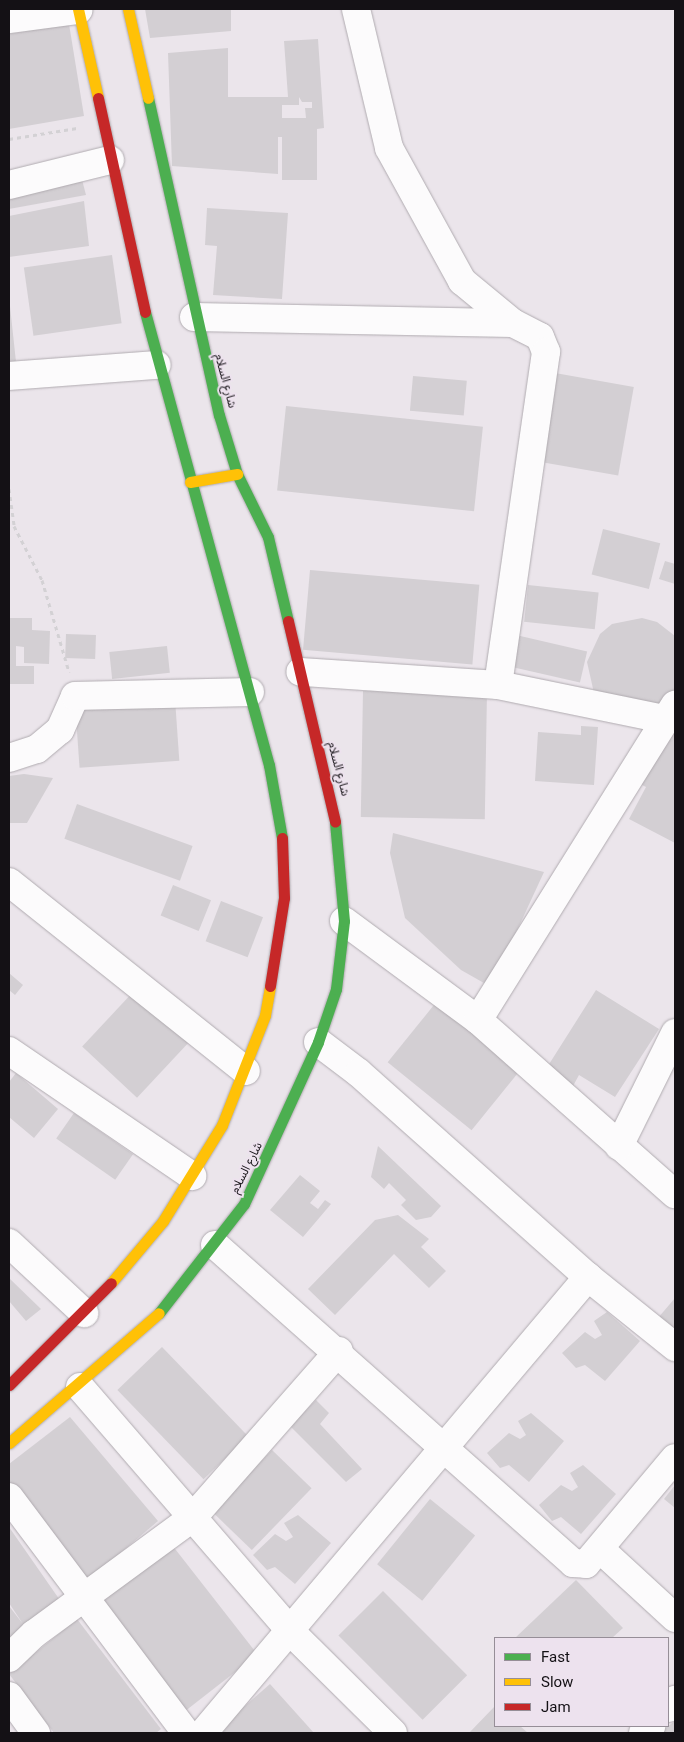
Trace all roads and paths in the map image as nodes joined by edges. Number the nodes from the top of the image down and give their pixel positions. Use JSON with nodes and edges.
{"nodes":[{"id":1,"x":78,"y":9,"type":"edge"},
{"id":2,"x":128,"y":9,"type":"edge"},
{"id":3,"x":356,"y":9,"type":"edge"},
{"id":4,"x":9,"y":19,"type":"edge"},
{"id":5,"x":102,"y":124,"type":"junction"},
{"id":6,"x":9,"y":139,"type":"edge"},
{"id":7,"x":110,"y":160,"type":"junction"},
{"id":8,"x":9,"y":185,"type":"edge"},
{"id":9,"x":194,"y":317,"type":"junction"},
{"id":10,"x":513,"y":323,"type":"junction"},
{"id":11,"x":157,"y":365,"type":"junction"},
{"id":12,"x":9,"y":376,"type":"edge"},
{"id":13,"x":237,"y":474,"type":"junction"},
{"id":14,"x":190,"y":482,"type":"junction"},
{"id":15,"x":9,"y":489,"type":"edge"},
{"id":16,"x":300,"y":672,"type":"junction"},
{"id":17,"x":498,"y":685,"type":"junction"},
{"id":18,"x":250,"y":692,"type":"junction"},
{"id":19,"x":75,"y":696,"type":"junction"},
{"id":20,"x":669,"y":712,"type":"edge"},
{"id":21,"x":9,"y":758,"type":"edge"},
{"id":22,"x":9,"y":882,"type":"edge"},
{"id":23,"x":344,"y":921,"type":"junction"},
{"id":24,"x":478,"y":1020,"type":"junction"},
{"id":25,"x":675,"y":1033,"type":"edge"},
{"id":26,"x":318,"y":1042,"type":"junction"},
{"id":27,"x":9,"y":1052,"type":"edge"},
{"id":28,"x":246,"y":1072,"type":"junction"},
{"id":29,"x":619,"y":1146,"type":"junction"},
{"id":30,"x":192,"y":1176,"type":"junction"},
{"id":31,"x":675,"y":1194,"type":"edge"},
{"id":32,"x":9,"y":1244,"type":"edge"},
{"id":33,"x":215,"y":1245,"type":"junction"},
{"id":34,"x":588,"y":1277,"type":"junction"},
{"id":35,"x":84,"y":1313,"type":"junction"},
{"id":36,"x":675,"y":1347,"type":"edge"},
{"id":37,"x":339,"y":1351,"type":"junction"},
{"id":38,"x":9,"y":1385,"type":"edge"},
{"id":39,"x":80,"y":1387,"type":"junction"},
{"id":40,"x":9,"y":1443,"type":"edge"},
{"id":41,"x":446,"y":1449,"type":"junction"},
{"id":42,"x":675,"y":1458,"type":"edge"},
{"id":43,"x":9,"y":1497,"type":"edge"},
{"id":44,"x":193,"y":1517,"type":"junction"},
{"id":45,"x":600,"y":1549,"type":"junction"},
{"id":46,"x":85,"y":1599,"type":"junction"},
{"id":47,"x":675,"y":1618,"type":"edge"},
{"id":48,"x":292,"y":1633,"type":"junction"},
{"id":49,"x":9,"y":1658,"type":"edge"},
{"id":50,"x":9,"y":1696,"type":"edge"},
{"id":51,"x":36,"y":1733,"type":"edge"},
{"id":52,"x":186,"y":1733,"type":"edge"},
{"id":53,"x":203,"y":1733,"type":"edge"},
{"id":54,"x":394,"y":1733,"type":"edge"}],
"edges":[{"from":1,"to":4,"type":"street"},
{"from":1,"to":5,"type":"street"},
{"from":2,"to":9,"type":"street","name":"شارع السلام"},
{"from":3,"to":10,"type":"street"},
{"from":5,"to":6,"type":"path"},
{"from":5,"to":7,"type":"street"},
{"from":7,"to":8,"type":"street"},
{"from":7,"to":11,"type":"street"},
{"from":9,"to":10,"type":"street"},
{"from":9,"to":13,"type":"street","name":"شارع السلام"},
{"from":10,"to":17,"type":"street"},
{"from":11,"to":12,"type":"street"},
{"from":11,"to":14,"type":"street"},
{"from":13,"to":14,"type":"street"},
{"from":13,"to":16,"type":"street","name":"شارع السلام"},
{"from":14,"to":18,"type":"street"},
{"from":15,"to":19,"type":"path"},
{"from":16,"to":17,"type":"street"},
{"from":16,"to":23,"type":"street","name":"شارع السلام"},
{"from":17,"to":20,"type":"street"},
{"from":18,"to":19,"type":"street"},
{"from":18,"to":28,"type":"street"},
{"from":19,"to":21,"type":"street"},
{"from":20,"to":24,"type":"street"},
{"from":22,"to":28,"type":"street"},
{"from":23,"to":24,"type":"street"},
{"from":23,"to":26,"type":"street","name":"شارع السلام"},
{"from":24,"to":29,"type":"street"},
{"from":25,"to":29,"type":"street"},
{"from":26,"to":33,"type":"street","name":"شارع السلام"},
{"from":26,"to":34,"type":"street"},
{"from":27,"to":30,"type":"street"},
{"from":28,"to":30,"type":"street"},
{"from":29,"to":31,"type":"street"},
{"from":30,"to":35,"type":"street"},
{"from":32,"to":35,"type":"street"},
{"from":33,"to":37,"type":"street"},
{"from":33,"to":39,"type":"street","name":"شارع السلام"},
{"from":34,"to":36,"type":"street"},
{"from":34,"to":41,"type":"street"},
{"from":35,"to":38,"type":"street"},
{"from":37,"to":41,"type":"street"},
{"from":37,"to":44,"type":"street"},
{"from":39,"to":40,"type":"street","name":"شارع السلام"},
{"from":39,"to":44,"type":"street"},
{"from":41,"to":45,"type":"street"},
{"from":41,"to":48,"type":"street"},
{"from":42,"to":45,"type":"street"},
{"from":43,"to":46,"type":"street"},
{"from":44,"to":46,"type":"street"},
{"from":44,"to":48,"type":"street"},
{"from":45,"to":47,"type":"street"},
{"from":46,"to":49,"type":"street"},
{"from":46,"to":52,"type":"street"},
{"from":48,"to":53,"type":"street"},
{"from":48,"to":54,"type":"street"},
{"from":50,"to":51,"type":"street"}]}
